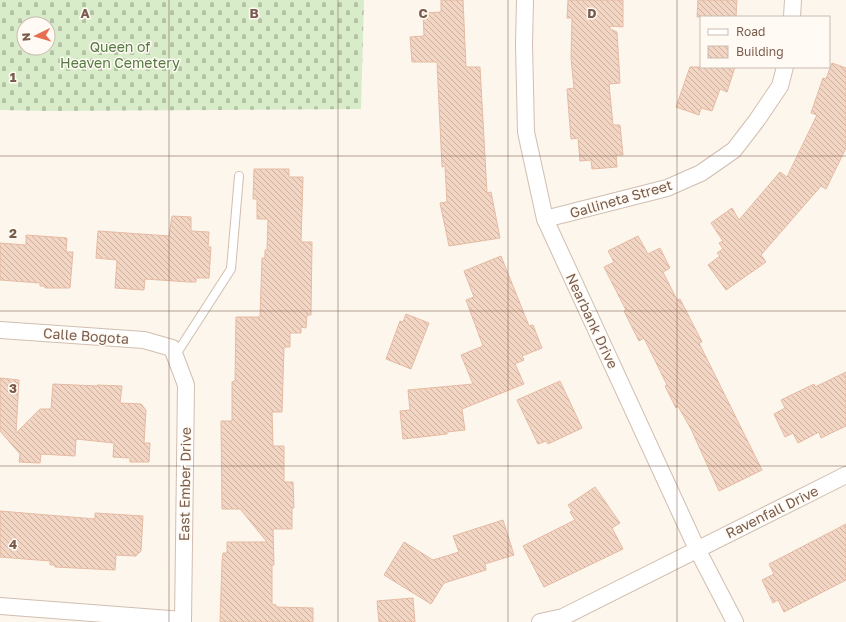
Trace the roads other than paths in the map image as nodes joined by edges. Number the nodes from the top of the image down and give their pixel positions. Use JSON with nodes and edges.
{"nodes":[{"id":1,"x":525,"y":0,"type":"edge"},
{"id":2,"x":794,"y":0,"type":"edge"},
{"id":3,"x":792,"y":16,"type":"edge"},
{"id":4,"x":785,"y":68,"type":"edge"},
{"id":5,"x":239,"y":176,"type":"dead end"},
{"id":6,"x":545,"y":220,"type":"junction"},
{"id":7,"x":0,"y":330,"type":"edge"},
{"id":8,"x":174,"y":352,"type":"junction"},
{"id":9,"x":846,"y":475,"type":"edge"},
{"id":10,"x":697,"y":549,"type":"junction"},
{"id":11,"x":0,"y":606,"type":"edge"},
{"id":12,"x":183,"y":621,"type":"edge"},
{"id":13,"x":540,"y":622,"type":"edge"},
{"id":14,"x":735,"y":622,"type":"edge"}],
"edges":[{"from":1,"to":6,"type":"street","name":"Nearbank Drive"},
{"from":2,"to":3,"type":"street"},
{"from":4,"to":6,"type":"street","name":"Gallineta Street"},
{"from":5,"to":8,"type":"lane"},
{"from":6,"to":10,"type":"street","name":"Nearbank Drive"},
{"from":7,"to":8,"type":"street","name":"Calle Bogota"},
{"from":8,"to":12,"type":"street","name":"East Ember Drive"},
{"from":9,"to":10,"type":"street","name":"Ravenfall Drive"},
{"from":10,"to":13,"type":"street","name":"Ravenfall Drive"},
{"from":10,"to":14,"type":"street","name":"Nearbank Drive"},
{"from":11,"to":12,"type":"street"}]}
